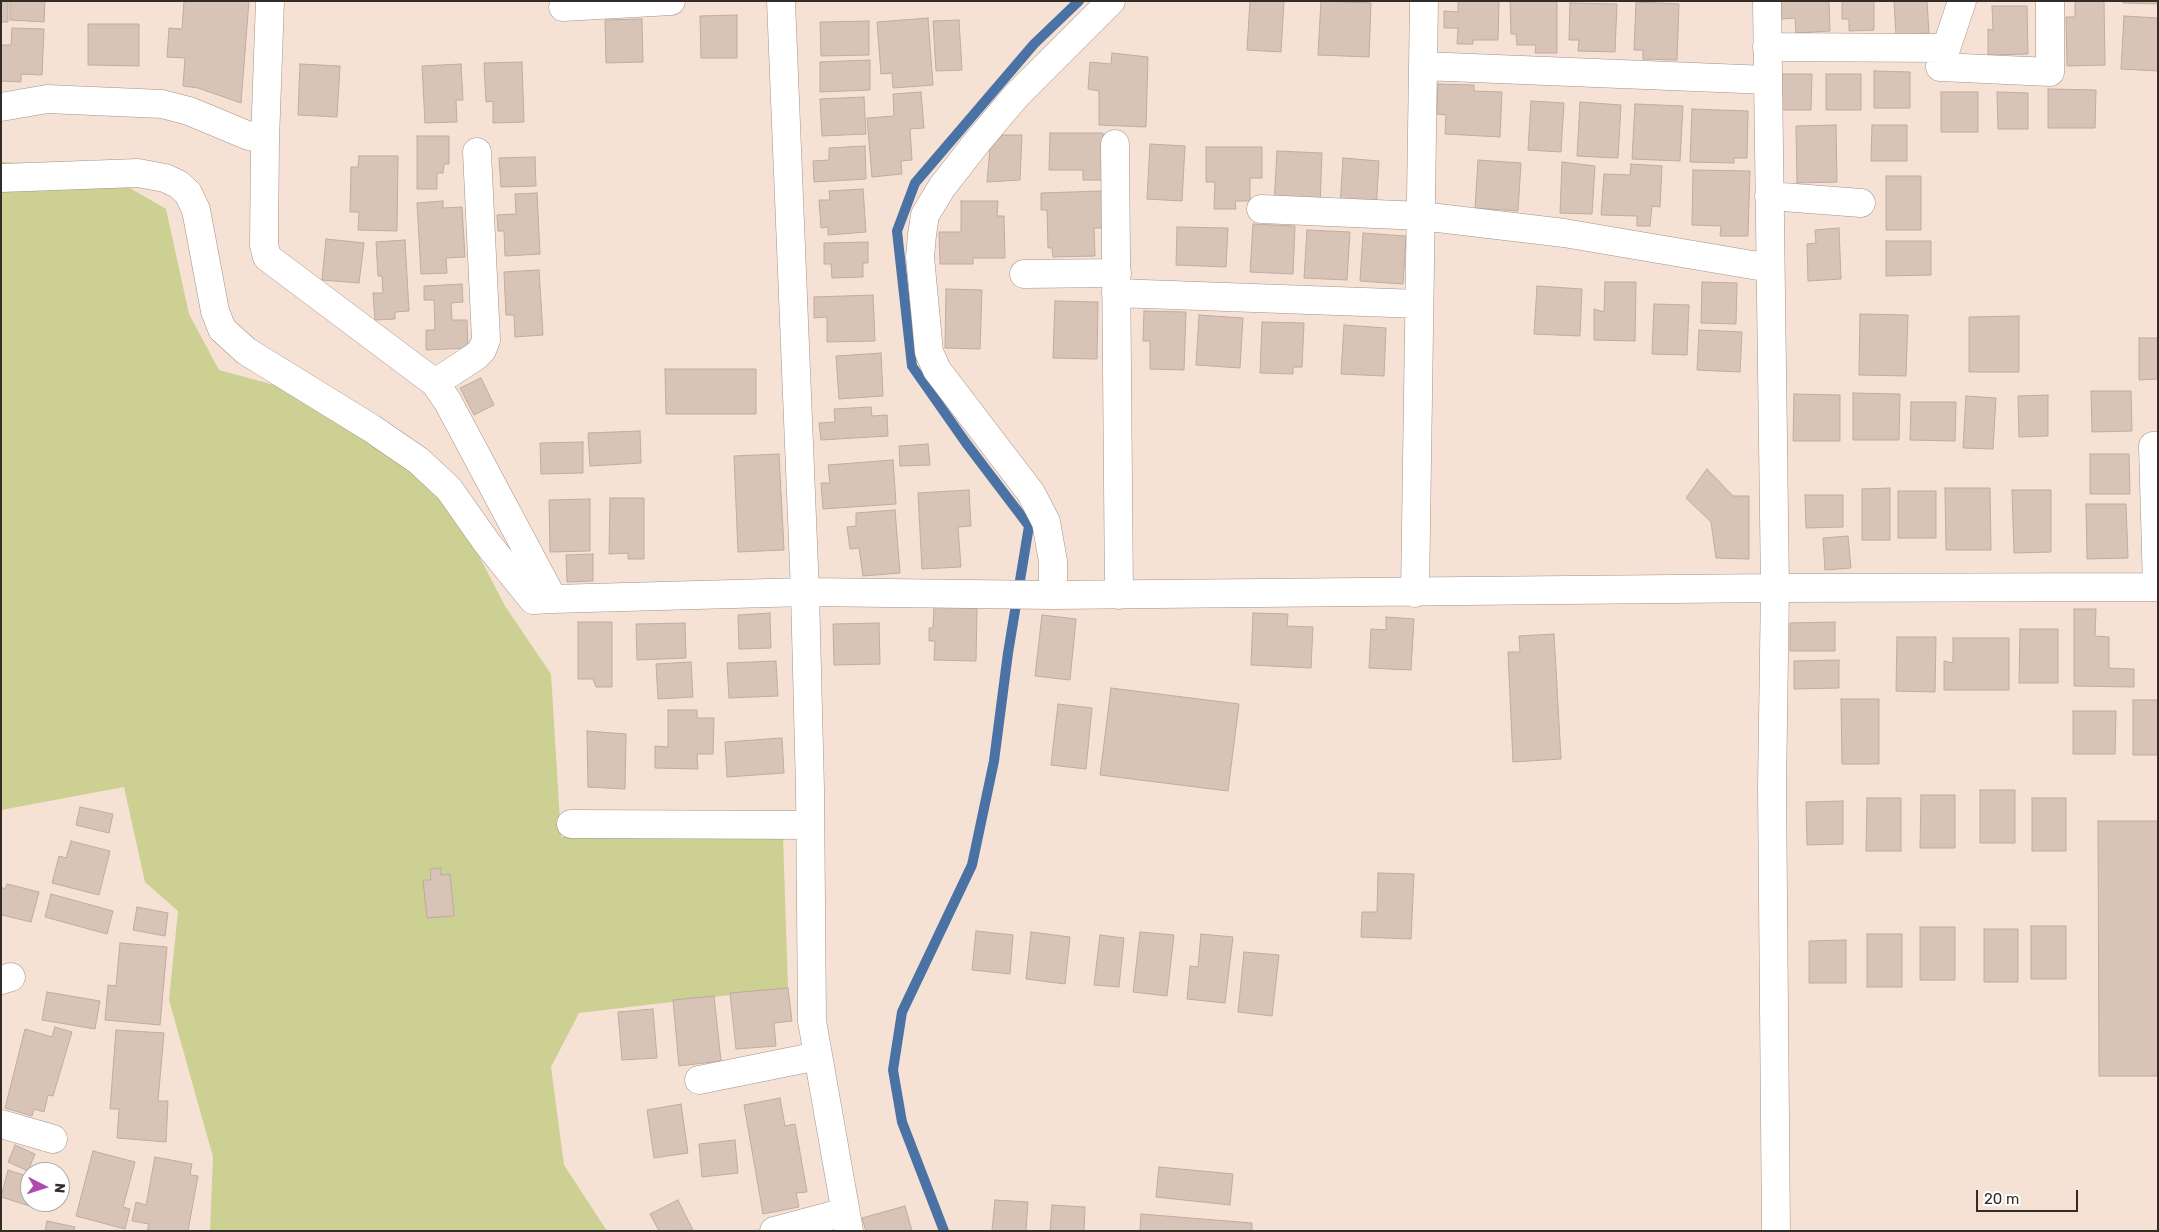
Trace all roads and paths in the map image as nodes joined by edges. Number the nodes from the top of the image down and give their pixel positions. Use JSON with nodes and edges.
{"nodes":[{"id":1,"x":270,"y":1,"type":"edge"},
{"id":2,"x":671,"y":1,"type":"edge"},
{"id":3,"x":781,"y":1,"type":"edge"},
{"id":4,"x":1111,"y":1,"type":"edge"},
{"id":5,"x":1424,"y":1,"type":"edge"},
{"id":6,"x":1767,"y":1,"type":"edge"},
{"id":7,"x":1962,"y":1,"type":"edge"},
{"id":8,"x":2050,"y":1,"type":"edge"},
{"id":9,"x":564,"y":7,"type":"dead end"},
{"id":10,"x":1767,"y":46,"type":"junction"},
{"id":11,"x":1946,"y":48,"type":"junction"},
{"id":12,"x":1423,"y":66,"type":"junction"},
{"id":13,"x":1768,"y":80,"type":"junction"},
{"id":14,"x":1,"y":107,"type":"edge"},
{"id":15,"x":264,"y":140,"type":"junction"},
{"id":16,"x":1115,"y":144,"type":"dead end"},
{"id":17,"x":477,"y":152,"type":"dead end"},
{"id":18,"x":1,"y":178,"type":"edge"},
{"id":19,"x":1769,"y":196,"type":"junction"},
{"id":20,"x":1861,"y":203,"type":"dead end"},
{"id":21,"x":1261,"y":209,"type":"dead end"},
{"id":22,"x":1421,"y":216,"type":"junction"},
{"id":23,"x":1770,"y":268,"type":"junction"},
{"id":24,"x":1024,"y":274,"type":"dead end"},
{"id":25,"x":1117,"y":283,"type":"junction"},
{"id":26,"x":1419,"y":304,"type":"junction"},
{"id":27,"x":435,"y":383,"type":"junction"},
{"id":28,"x":2158,"y":446,"type":"edge"},
{"id":29,"x":2158,"y":587,"type":"edge"},
{"id":30,"x":1775,"y":588,"type":"junction"},
{"id":31,"x":805,"y":592,"type":"junction"},
{"id":32,"x":1415,"y":593,"type":"junction"},
{"id":33,"x":1047,"y":595,"type":"junction"},
{"id":34,"x":1119,"y":595,"type":"junction"},
{"id":35,"x":553,"y":599,"type":"junction"},
{"id":36,"x":571,"y":824,"type":"dead end"},
{"id":37,"x":810,"y":825,"type":"junction"},
{"id":38,"x":818,"y":1056,"type":"junction"},
{"id":39,"x":699,"y":1080,"type":"dead end"},
{"id":40,"x":1,"y":1124,"type":"edge"},
{"id":41,"x":53,"y":1139,"type":"dead end"},
{"id":42,"x":847,"y":1221,"type":"edge"},
{"id":43,"x":774,"y":1231,"type":"edge"},
{"id":44,"x":1776,"y":1231,"type":"edge"}],
"edges":[{"from":1,"to":15,"type":"street"},
{"from":2,"to":9,"type":"street"},
{"from":3,"to":31,"type":"street"},
{"from":4,"to":33,"type":"street"},
{"from":5,"to":12,"type":"street"},
{"from":6,"to":10,"type":"street"},
{"from":7,"to":11,"type":"street"},
{"from":8,"to":11,"type":"street"},
{"from":10,"to":11,"type":"street"},
{"from":10,"to":13,"type":"street"},
{"from":12,"to":13,"type":"street"},
{"from":12,"to":22,"type":"street"},
{"from":13,"to":19,"type":"street"},
{"from":14,"to":15,"type":"street"},
{"from":15,"to":27,"type":"street"},
{"from":16,"to":25,"type":"street"},
{"from":17,"to":27,"type":"street"},
{"from":18,"to":35,"type":"street"},
{"from":19,"to":20,"type":"street"},
{"from":19,"to":23,"type":"street"},
{"from":21,"to":22,"type":"street"},
{"from":22,"to":23,"type":"street"},
{"from":22,"to":26,"type":"street"},
{"from":23,"to":30,"type":"street"},
{"from":24,"to":25,"type":"street"},
{"from":25,"to":26,"type":"street"},
{"from":25,"to":34,"type":"street"},
{"from":26,"to":32,"type":"street"},
{"from":27,"to":35,"type":"street"},
{"from":28,"to":29,"type":"street"},
{"from":29,"to":30,"type":"street"},
{"from":30,"to":32,"type":"street"},
{"from":30,"to":44,"type":"street"},
{"from":31,"to":33,"type":"street"},
{"from":31,"to":35,"type":"street"},
{"from":31,"to":37,"type":"street"},
{"from":32,"to":34,"type":"street"},
{"from":33,"to":34,"type":"street"},
{"from":36,"to":37,"type":"street"},
{"from":37,"to":38,"type":"street"},
{"from":38,"to":39,"type":"street"},
{"from":38,"to":42,"type":"street"},
{"from":40,"to":41,"type":"street"},
{"from":42,"to":43,"type":"street"}]}
